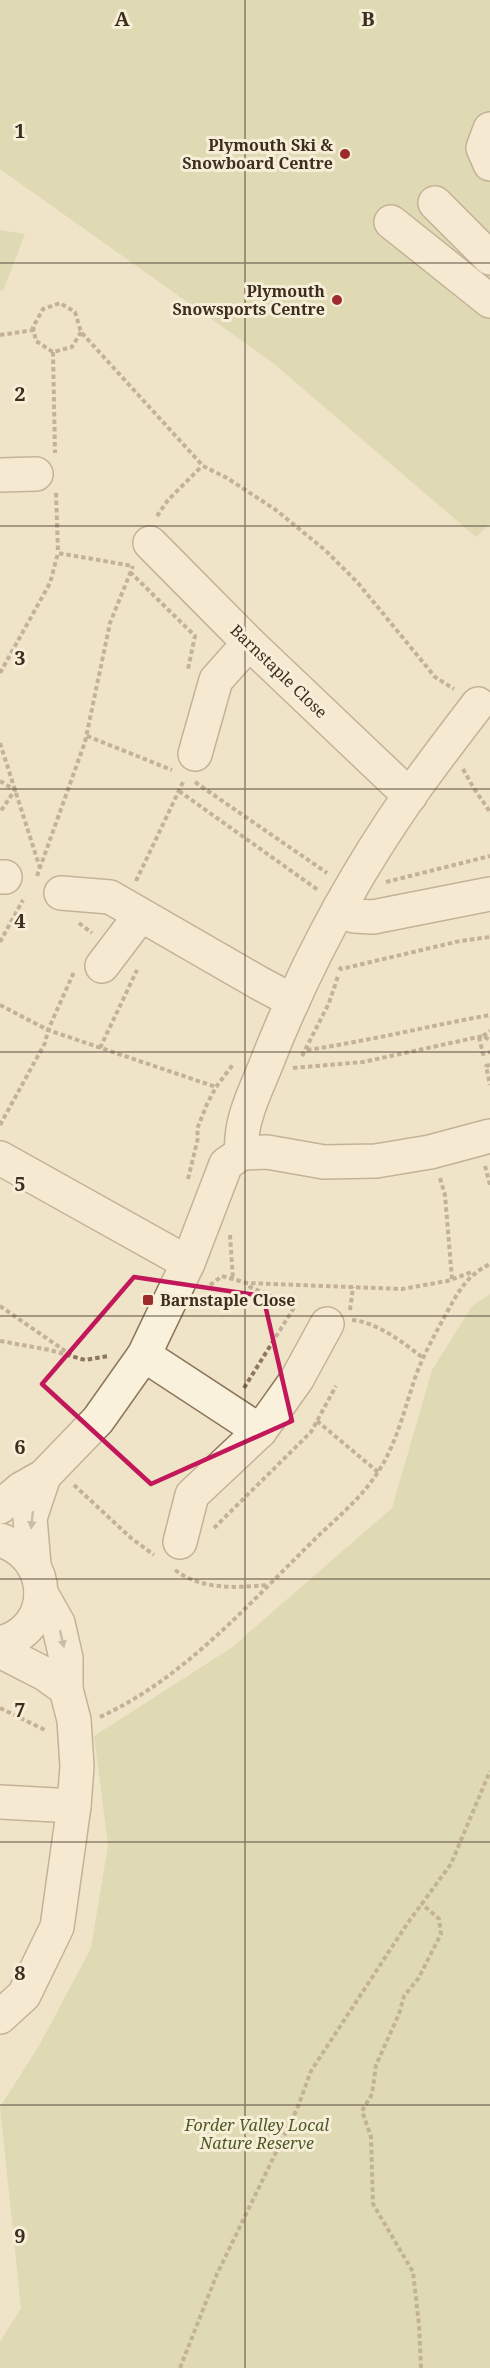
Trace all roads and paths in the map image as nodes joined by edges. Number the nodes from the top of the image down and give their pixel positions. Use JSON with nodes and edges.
{"nodes":[{"id":1,"x":490,"y":129,"type":"edge"},
{"id":2,"x":490,"y":164,"type":"edge"},
{"id":3,"x":435,"y":203,"type":"dead end"},
{"id":4,"x":391,"y":222,"type":"dead end"},
{"id":5,"x":490,"y":258,"type":"edge"},
{"id":6,"x":490,"y":301,"type":"edge"},
{"id":7,"x":34,"y":330,"type":"junction"},
{"id":8,"x":81,"y":332,"type":"junction"},
{"id":9,"x":0,"y":335,"type":"edge"},
{"id":10,"x":203,"y":466,"type":"junction"},
{"id":11,"x":36,"y":474,"type":"dead end"},
{"id":12,"x":0,"y":475,"type":"edge"},
{"id":13,"x":144,"y":546,"type":"junction"},
{"id":14,"x":130,"y":572,"type":"junction"},
{"id":15,"x":249,"y":643,"type":"junction"},
{"id":16,"x":0,"y":673,"type":"edge"},
{"id":17,"x":186,"y":680,"type":"dead end"},
{"id":18,"x":478,"y":704,"type":"joint"},
{"id":19,"x":87,"y":736,"type":"junction"},
{"id":20,"x":450,"y":742,"type":"junction"},
{"id":21,"x":0,"y":743,"type":"edge"},
{"id":22,"x":178,"y":763,"type":"joint"},
{"id":23,"x":0,"y":781,"type":"edge"},
{"id":24,"x":15,"y":790,"type":"junction"},
{"id":25,"x":179,"y":792,"type":"junction"},
{"id":26,"x":410,"y":796,"type":"junction"},
{"id":27,"x":0,"y":812,"type":"edge"},
{"id":28,"x":490,"y":812,"type":"edge"},
{"id":29,"x":490,"y":856,"type":"edge"},
{"id":30,"x":34,"y":888,"type":"edge"},
{"id":31,"x":334,"y":891,"type":"junction"},
{"id":32,"x":490,"y":894,"type":"edge"},
{"id":33,"x":132,"y":911,"type":"junction"},
{"id":34,"x":490,"y":937,"type":"edge"},
{"id":35,"x":0,"y":942,"type":"edge"},
{"id":36,"x":89,"y":959,"type":"junction"},
{"id":37,"x":329,"y":960,"type":"junction"},
{"id":38,"x":139,"y":967,"type":"dead end"},
{"id":39,"x":292,"y":1001,"type":"junction"},
{"id":40,"x":0,"y":1005,"type":"edge"},
{"id":41,"x":490,"y":1015,"type":"edge"},
{"id":42,"x":48,"y":1030,"type":"junction"},
{"id":43,"x":490,"y":1031,"type":"edge"},
{"id":44,"x":481,"y":1037,"type":"junction"},
{"id":45,"x":490,"y":1040,"type":"edge"},
{"id":46,"x":100,"y":1048,"type":"junction"},
{"id":47,"x":306,"y":1050,"type":"junction"},
{"id":48,"x":490,"y":1052,"type":"edge"},
{"id":49,"x":490,"y":1065,"type":"edge"},
{"id":50,"x":295,"y":1068,"type":"junction"},
{"id":51,"x":277,"y":1074,"type":"junction"},
{"id":52,"x":489,"y":1077,"type":"edge"},
{"id":53,"x":490,"y":1085,"type":"edge"},
{"id":54,"x":216,"y":1087,"type":"dead end"},
{"id":55,"x":0,"y":1125,"type":"edge"},
{"id":56,"x":490,"y":1136,"type":"edge"},
{"id":57,"x":432,"y":1152,"type":"junction"},
{"id":58,"x":242,"y":1153,"type":"junction"},
{"id":59,"x":0,"y":1159,"type":"edge"},
{"id":60,"x":490,"y":1264,"type":"edge"},
{"id":61,"x":475,"y":1271,"type":"junction"},
{"id":62,"x":198,"y":1275,"type":"junction"},
{"id":63,"x":452,"y":1279,"type":"junction"},
{"id":64,"x":247,"y":1283,"type":"junction"},
{"id":65,"x":353,"y":1287,"type":"junction"},
{"id":66,"x":0,"y":1306,"type":"edge"},
{"id":67,"x":327,"y":1324,"type":"dead end"},
{"id":68,"x":144,"y":1355,"type":"junction"},
{"id":69,"x":74,"y":1357,"type":"dead end"},
{"id":70,"x":423,"y":1358,"type":"junction"},
{"id":71,"x":336,"y":1386,"type":"dead end"},
{"id":72,"x":230,"y":1411,"type":"junction"},
{"id":73,"x":317,"y":1421,"type":"junction"},
{"id":74,"x":260,"y":1431,"type":"junction"},
{"id":75,"x":378,"y":1472,"type":"junction"},
{"id":76,"x":44,"y":1476,"type":"junction"},
{"id":77,"x":0,"y":1507,"type":"edge"},
{"id":78,"x":212,"y":1530,"type":"dead end"},
{"id":79,"x":0,"y":1540,"type":"edge"},
{"id":80,"x":180,"y":1542,"type":"dead end"},
{"id":81,"x":38,"y":1579,"type":"junction"},
{"id":82,"x":0,"y":1643,"type":"edge"},
{"id":83,"x":0,"y":1651,"type":"edge"},
{"id":84,"x":66,"y":1689,"type":"junction"},
{"id":85,"x":0,"y":1708,"type":"edge"},
{"id":86,"x":74,"y":1728,"type":"junction"},
{"id":87,"x":490,"y":1771,"type":"edge"},
{"id":88,"x":0,"y":1802,"type":"edge"},
{"id":89,"x":74,"y":1806,"type":"junction"},
{"id":90,"x":422,"y":1904,"type":"junction"},
{"id":91,"x":0,"y":2017,"type":"edge"},
{"id":92,"x":180,"y":2368,"type":"edge"},
{"id":93,"x":421,"y":2368,"type":"edge"}],
"edges":[{"from":1,"to":2,"type":"street"},
{"from":3,"to":5,"type":"street"},
{"from":4,"to":6,"type":"street"},
{"from":7,"to":8,"type":"path"},
{"from":7,"to":8,"type":"path"},
{"from":7,"to":9,"type":"path"},
{"from":8,"to":10,"type":"path"},
{"from":10,"to":13,"type":"path"},
{"from":10,"to":18,"type":"path"},
{"from":11,"to":12,"type":"street"},
{"from":13,"to":14,"type":"path"},
{"from":13,"to":15,"type":"street","name":"Barnstaple Close"},
{"from":13,"to":16,"type":"path"},
{"from":14,"to":17,"type":"path"},
{"from":14,"to":19,"type":"path"},
{"from":15,"to":22,"type":"street"},
{"from":15,"to":26,"type":"street","name":"Barnstaple Close"},
{"from":18,"to":20,"type":"street"},
{"from":19,"to":22,"type":"path"},
{"from":19,"to":30,"type":"path"},
{"from":20,"to":26,"type":"street"},
{"from":20,"to":28,"type":"path"},
{"from":21,"to":24,"type":"path"},
{"from":23,"to":24,"type":"path"},
{"from":24,"to":27,"type":"path"},
{"from":24,"to":30,"type":"path"},
{"from":25,"to":31,"type":"path"},
{"from":25,"to":31,"type":"path"},
{"from":25,"to":33,"type":"path"},
{"from":26,"to":31,"type":"street"},
{"from":29,"to":31,"type":"path"},
{"from":30,"to":33,"type":"street"},
{"from":30,"to":35,"type":"path"},
{"from":30,"to":36,"type":"path"},
{"from":31,"to":32,"type":"street"},
{"from":31,"to":37,"type":"street"},
{"from":33,"to":36,"type":"street"},
{"from":33,"to":39,"type":"street"},
{"from":34,"to":37,"type":"path"},
{"from":36,"to":42,"type":"path"},
{"from":37,"to":39,"type":"street"},
{"from":37,"to":47,"type":"path"},
{"from":38,"to":46,"type":"path"},
{"from":39,"to":51,"type":"street"},
{"from":40,"to":42,"type":"path"},
{"from":41,"to":47,"type":"path"},
{"from":42,"to":46,"type":"path"},
{"from":42,"to":55,"type":"path"},
{"from":43,"to":44,"type":"path"},
{"from":44,"to":45,"type":"path"},
{"from":44,"to":48,"type":"path"},
{"from":44,"to":50,"type":"path"},
{"from":46,"to":54,"type":"path"},
{"from":47,"to":50,"type":"path"},
{"from":49,"to":52,"type":"path"},
{"from":50,"to":51,"type":"path"},
{"from":50,"to":51,"type":"path"},
{"from":51,"to":58,"type":"street"},
{"from":52,"to":53,"type":"path"},
{"from":56,"to":57,"type":"street"},
{"from":57,"to":58,"type":"street"},
{"from":57,"to":63,"type":"path"},
{"from":58,"to":62,"type":"street"},
{"from":59,"to":62,"type":"street"},
{"from":60,"to":61,"type":"path"},
{"from":61,"to":63,"type":"path"},
{"from":61,"to":70,"type":"path"},
{"from":62,"to":64,"type":"path"},
{"from":62,"to":68,"type":"street"},
{"from":63,"to":65,"type":"path"},
{"from":64,"to":65,"type":"path"},
{"from":64,"to":72,"type":"path"},
{"from":65,"to":70,"type":"path"},
{"from":66,"to":69,"type":"path"},
{"from":67,"to":74,"type":"street"},
{"from":68,"to":72,"type":"street"},
{"from":68,"to":76,"type":"street"},
{"from":70,"to":75,"type":"path"},
{"from":71,"to":73,"type":"path"},
{"from":72,"to":74,"type":"street"},
{"from":73,"to":75,"type":"path"},
{"from":73,"to":78,"type":"path"},
{"from":74,"to":80,"type":"street"},
{"from":75,"to":86,"type":"path"},
{"from":76,"to":77,"type":"street"},
{"from":76,"to":81,"type":"street","one_way":true},
{"from":79,"to":81,"type":"street"},
{"from":81,"to":82,"type":"street"},
{"from":81,"to":84,"type":"street","one_way":true},
{"from":83,"to":84,"type":"street"},
{"from":84,"to":86,"type":"street"},
{"from":85,"to":86,"type":"path"},
{"from":86,"to":89,"type":"street"},
{"from":87,"to":90,"type":"path"},
{"from":88,"to":89,"type":"street"},
{"from":89,"to":91,"type":"street"},
{"from":90,"to":92,"type":"path"},
{"from":90,"to":93,"type":"path"}]}
